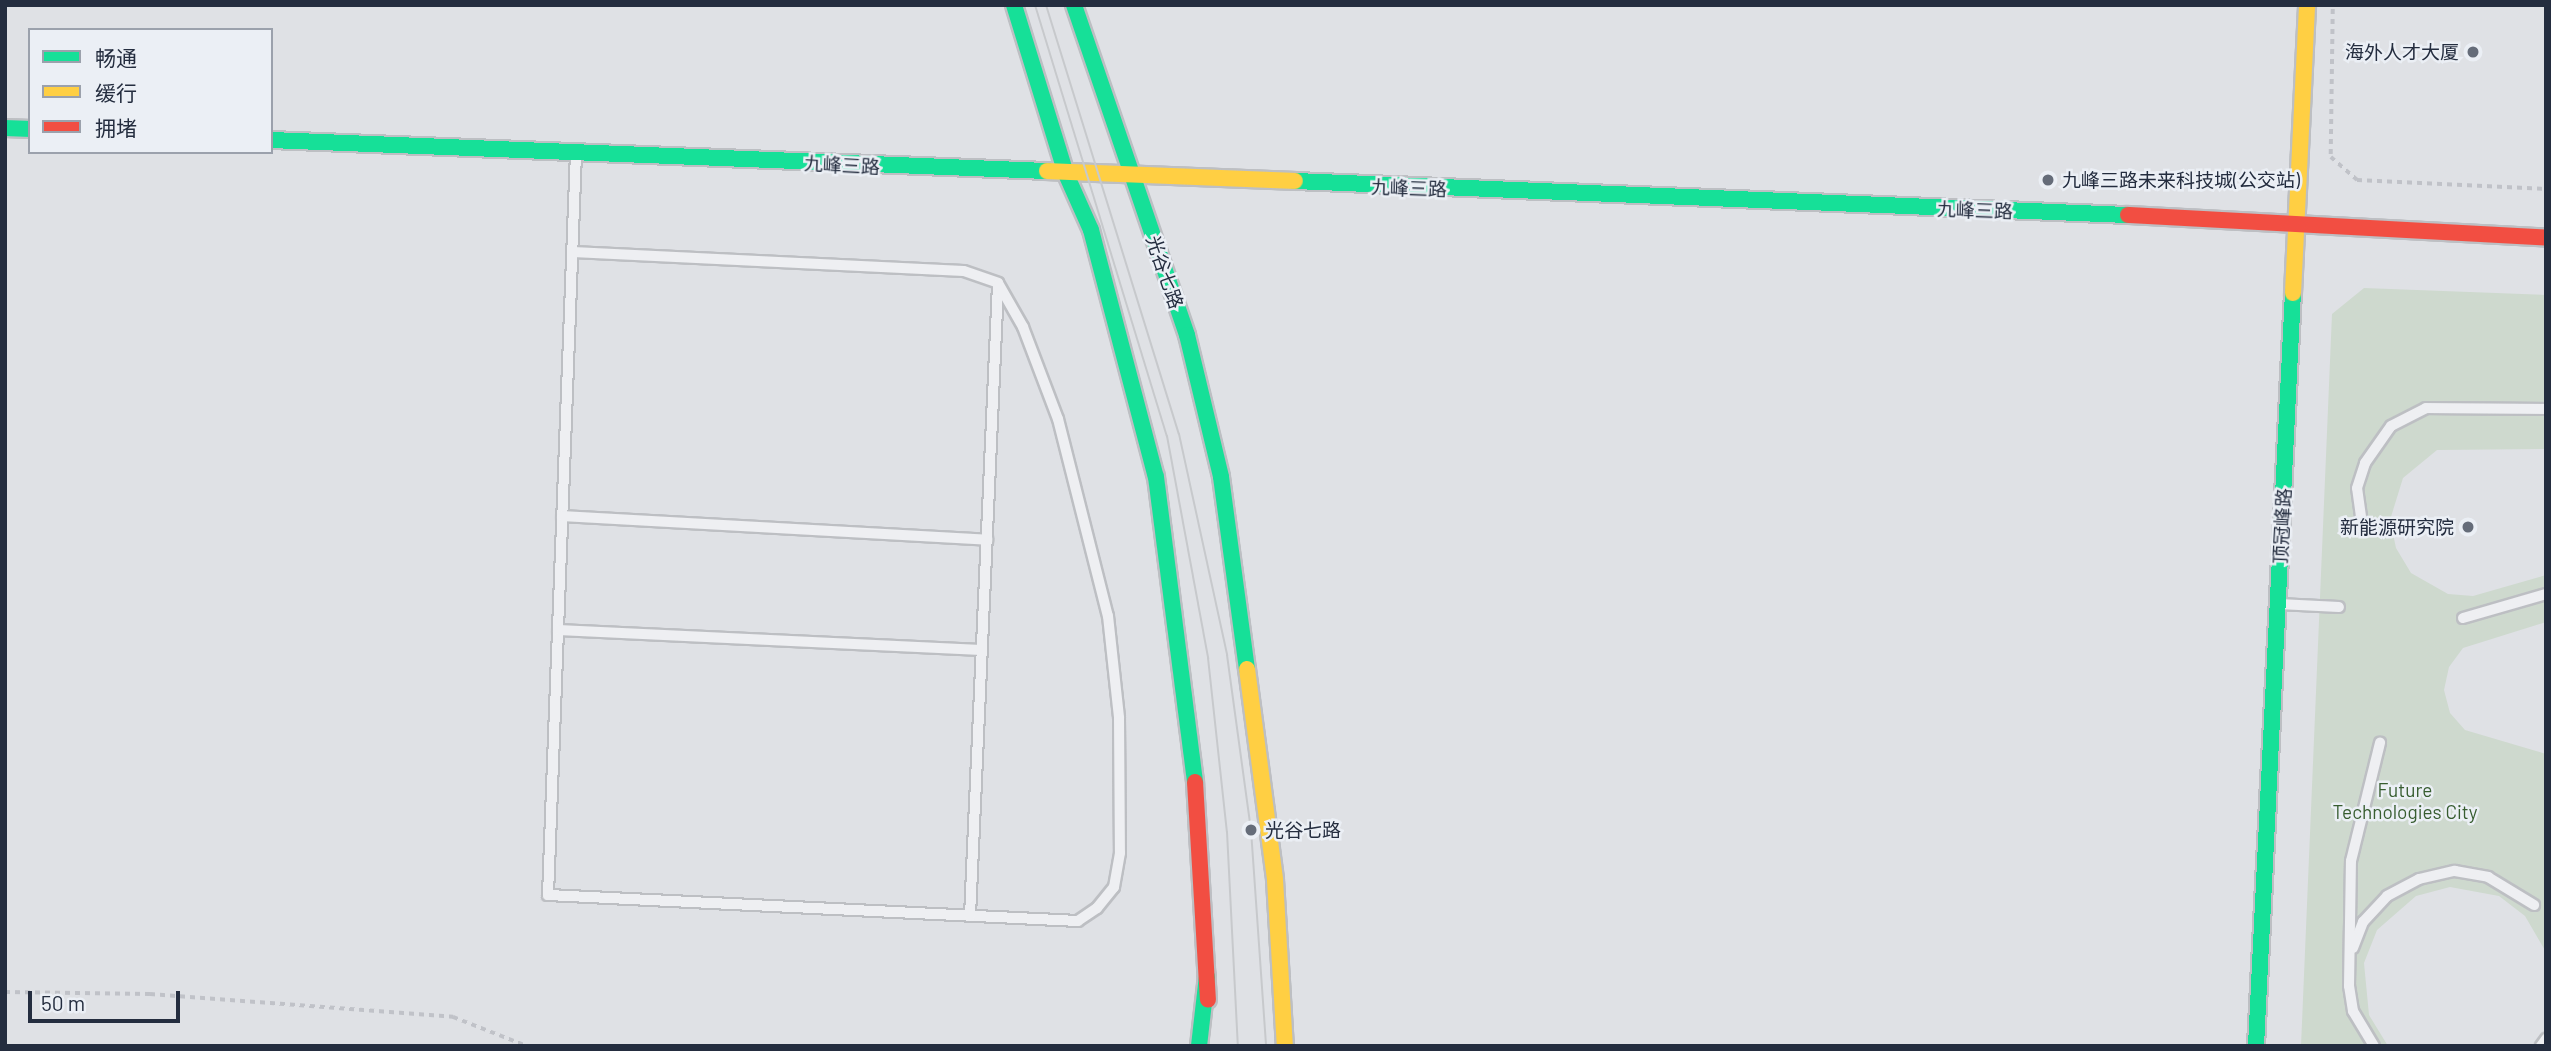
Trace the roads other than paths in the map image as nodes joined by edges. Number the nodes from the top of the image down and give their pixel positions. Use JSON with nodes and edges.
{"nodes":[{"id":1,"x":1014,"y":5,"type":"edge"},
{"id":2,"x":1074,"y":5,"type":"edge"},
{"id":3,"x":2307,"y":5,"type":"edge"},
{"id":4,"x":5,"y":128,"type":"edge"},
{"id":5,"x":28,"y":129,"type":"edge"},
{"id":6,"x":273,"y":140,"type":"edge"},
{"id":7,"x":576,"y":153,"type":"junction"},
{"id":8,"x":1066,"y":174,"type":"junction"},
{"id":9,"x":1131,"y":177,"type":"junction"},
{"id":10,"x":2296,"y":222,"type":"junction"},
{"id":11,"x":2546,"y":238,"type":"edge"},
{"id":12,"x":573,"y":252,"type":"junction"},
{"id":13,"x":998,"y":283,"type":"junction"},
{"id":14,"x":2546,"y":409,"type":"edge"},
{"id":15,"x":562,"y":516,"type":"junction"},
{"id":16,"x":2363,"y":531,"type":"dead end"},
{"id":17,"x":986,"y":540,"type":"junction"},
{"id":18,"x":2546,"y":594,"type":"edge"},
{"id":19,"x":2278,"y":604,"type":"junction"},
{"id":20,"x":2339,"y":607,"type":"dead end"},
{"id":21,"x":2463,"y":618,"type":"dead end"},
{"id":22,"x":558,"y":631,"type":"junction"},
{"id":23,"x":982,"y":650,"type":"junction"},
{"id":24,"x":2380,"y":743,"type":"dead end"},
{"id":25,"x":2534,"y":905,"type":"dead end"},
{"id":26,"x":970,"y":916,"type":"junction"},
{"id":27,"x":2349,"y":958,"type":"junction"},
{"id":28,"x":1207,"y":976,"type":"junction"},
{"id":29,"x":2546,"y":1039,"type":"edge"},
{"id":30,"x":1199,"y":1046,"type":"edge"},
{"id":31,"x":1211,"y":1046,"type":"edge"},
{"id":32,"x":1285,"y":1046,"type":"edge"},
{"id":33,"x":2256,"y":1046,"type":"edge"},
{"id":34,"x":2374,"y":1046,"type":"edge"},
{"id":35,"x":2541,"y":1046,"type":"edge"}],
"edges":[{"from":1,"to":8,"type":"street"},
{"from":2,"to":9,"type":"street","name":"光谷七路"},
{"from":3,"to":10,"type":"street","name":"顶冠峰路"},
{"from":4,"to":5,"type":"street"},
{"from":6,"to":7,"type":"street","name":"九峰三路"},
{"from":7,"to":8,"type":"street","name":"九峰三路"},
{"from":7,"to":12,"type":"lane"},
{"from":8,"to":9,"type":"street","name":"九峰三路"},
{"from":8,"to":28,"type":"street"},
{"from":9,"to":10,"type":"street","name":"九峰三路"},
{"from":9,"to":32,"type":"street","name":"光谷七路"},
{"from":10,"to":11,"type":"street","name":"九峰三路"},
{"from":10,"to":19,"type":"street","name":"顶冠峰路"},
{"from":12,"to":13,"type":"lane"},
{"from":12,"to":15,"type":"lane"},
{"from":13,"to":17,"type":"lane"},
{"from":13,"to":26,"type":"lane"},
{"from":14,"to":16,"type":"lane"},
{"from":15,"to":17,"type":"lane"},
{"from":15,"to":22,"type":"lane"},
{"from":17,"to":23,"type":"lane"},
{"from":18,"to":21,"type":"lane"},
{"from":19,"to":20,"type":"lane"},
{"from":19,"to":33,"type":"street","name":"顶冠峰路"},
{"from":22,"to":23,"type":"lane"},
{"from":22,"to":26,"type":"lane"},
{"from":23,"to":26,"type":"lane"},
{"from":24,"to":27,"type":"lane"},
{"from":25,"to":27,"type":"lane"},
{"from":27,"to":34,"type":"lane"},
{"from":28,"to":30,"type":"street"},
{"from":28,"to":31,"type":"street"},
{"from":29,"to":35,"type":"lane"}]}
